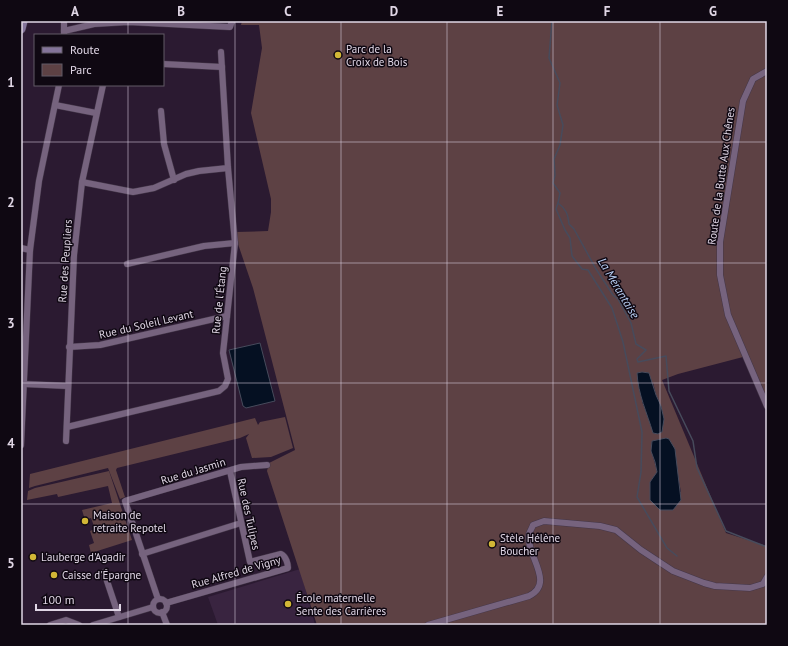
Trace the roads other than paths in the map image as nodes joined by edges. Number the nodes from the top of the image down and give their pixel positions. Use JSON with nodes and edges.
{"nodes":[{"id":1,"x":22,"y":21,"type":"edge"},
{"id":2,"x":64,"y":21,"type":"edge"},
{"id":3,"x":232,"y":21,"type":"edge"},
{"id":4,"x":21,"y":29,"type":"edge"},
{"id":5,"x":64,"y":33,"type":"edge"},
{"id":6,"x":221,"y":52,"type":"dead end"},
{"id":7,"x":164,"y":64,"type":"edge"},
{"id":8,"x":222,"y":67,"type":"junction"},
{"id":9,"x":767,"y":71,"type":"edge"},
{"id":10,"x":59,"y":86,"type":"edge"},
{"id":11,"x":103,"y":86,"type":"edge"},
{"id":12,"x":55,"y":105,"type":"junction"},
{"id":13,"x":161,"y":112,"type":"dead end"},
{"id":14,"x":96,"y":113,"type":"junction"},
{"id":15,"x":228,"y":168,"type":"junction"},
{"id":16,"x":174,"y":180,"type":"junction"},
{"id":17,"x":82,"y":182,"type":"junction"},
{"id":18,"x":236,"y":243,"type":"junction"},
{"id":19,"x":21,"y":248,"type":"edge"},
{"id":20,"x":30,"y":250,"type":"junction"},
{"id":21,"x":127,"y":264,"type":"dead end"},
{"id":22,"x":227,"y":316,"type":"junction"},
{"id":23,"x":69,"y":347,"type":"junction"},
{"id":24,"x":23,"y":350,"type":"edge"},
{"id":25,"x":24,"y":384,"type":"junction"},
{"id":26,"x":68,"y":386,"type":"junction"},
{"id":27,"x":767,"y":406,"type":"edge"},
{"id":28,"x":67,"y":427,"type":"junction"},
{"id":29,"x":66,"y":441,"type":"dead end"},
{"id":30,"x":21,"y":445,"type":"edge"},
{"id":31,"x":267,"y":465,"type":"dead end"},
{"id":32,"x":230,"y":471,"type":"junction"},
{"id":33,"x":241,"y":523,"type":"junction"},
{"id":34,"x":142,"y":554,"type":"junction"},
{"id":35,"x":250,"y":562,"type":"joint"},
{"id":36,"x":104,"y":572,"type":"dead end"},
{"id":37,"x":767,"y":577,"type":"edge"},
{"id":38,"x":158,"y":599,"type":"junction"},
{"id":39,"x":166,"y":603,"type":"junction"},
{"id":40,"x":153,"y":607,"type":"junction"},
{"id":41,"x":162,"y":612,"type":"junction"},
{"id":42,"x":119,"y":617,"type":"junction"},
{"id":43,"x":50,"y":625,"type":"edge"},
{"id":44,"x":78,"y":625,"type":"edge"},
{"id":45,"x":93,"y":625,"type":"edge"},
{"id":46,"x":167,"y":625,"type":"edge"},
{"id":47,"x":428,"y":625,"type":"edge"}],
"edges":[{"from":1,"to":4,"type":"main road"},
{"from":2,"to":5,"type":"street"},
{"from":3,"to":5,"type":"street"},
{"from":6,"to":8,"type":"street","name":"Rue de l'Étang"},
{"from":7,"to":8,"type":"street"},
{"from":8,"to":15,"type":"street","name":"Rue de l'Étang"},
{"from":9,"to":27,"type":"street","name":"Route de la Butte Aux Chênes"},
{"from":10,"to":12,"type":"street"},
{"from":11,"to":14,"type":"street","name":"Rue des Peupliers"},
{"from":12,"to":14,"type":"street"},
{"from":12,"to":20,"type":"street"},
{"from":13,"to":16,"type":"street"},
{"from":14,"to":17,"type":"street","name":"Rue des Peupliers"},
{"from":15,"to":16,"type":"street"},
{"from":15,"to":18,"type":"street","name":"Rue de l'Étang"},
{"from":16,"to":17,"type":"street"},
{"from":17,"to":23,"type":"street","name":"Rue des Peupliers"},
{"from":18,"to":21,"type":"street"},
{"from":18,"to":22,"type":"street","name":"Rue de l'Étang"},
{"from":19,"to":20,"type":"street"},
{"from":20,"to":24,"type":"street"},
{"from":22,"to":23,"type":"street","name":"Rue du Soleil Levant"},
{"from":22,"to":28,"type":"street","name":"Rue de l'Étang"},
{"from":23,"to":26,"type":"street","name":"Rue des Peupliers"},
{"from":24,"to":25,"type":"street"},
{"from":25,"to":26,"type":"street"},
{"from":25,"to":30,"type":"street"},
{"from":26,"to":28,"type":"street","name":"Rue des Peupliers"},
{"from":28,"to":29,"type":"street","name":"Rue des Peupliers"},
{"from":31,"to":32,"type":"street","name":"Rue du Jasmin"},
{"from":32,"to":33,"type":"street","name":"Rue des Tulipes"},
{"from":32,"to":34,"type":"street","name":"Rue du Jasmin"},
{"from":33,"to":34,"type":"street"},
{"from":33,"to":35,"type":"street","name":"Rue des Tulipes"},
{"from":34,"to":38,"type":"street"},
{"from":35,"to":39,"type":"street","name":"Rue Alfred de Vigny"},
{"from":36,"to":42,"type":"street"},
{"from":37,"to":47,"type":"street"},
{"from":38,"to":39,"type":"street"},
{"from":38,"to":40,"type":"street"},
{"from":39,"to":41,"type":"street"},
{"from":40,"to":41,"type":"street"},
{"from":40,"to":42,"type":"street"},
{"from":41,"to":46,"type":"street"},
{"from":42,"to":45,"type":"street"},
{"from":43,"to":44,"type":"street"}]}
